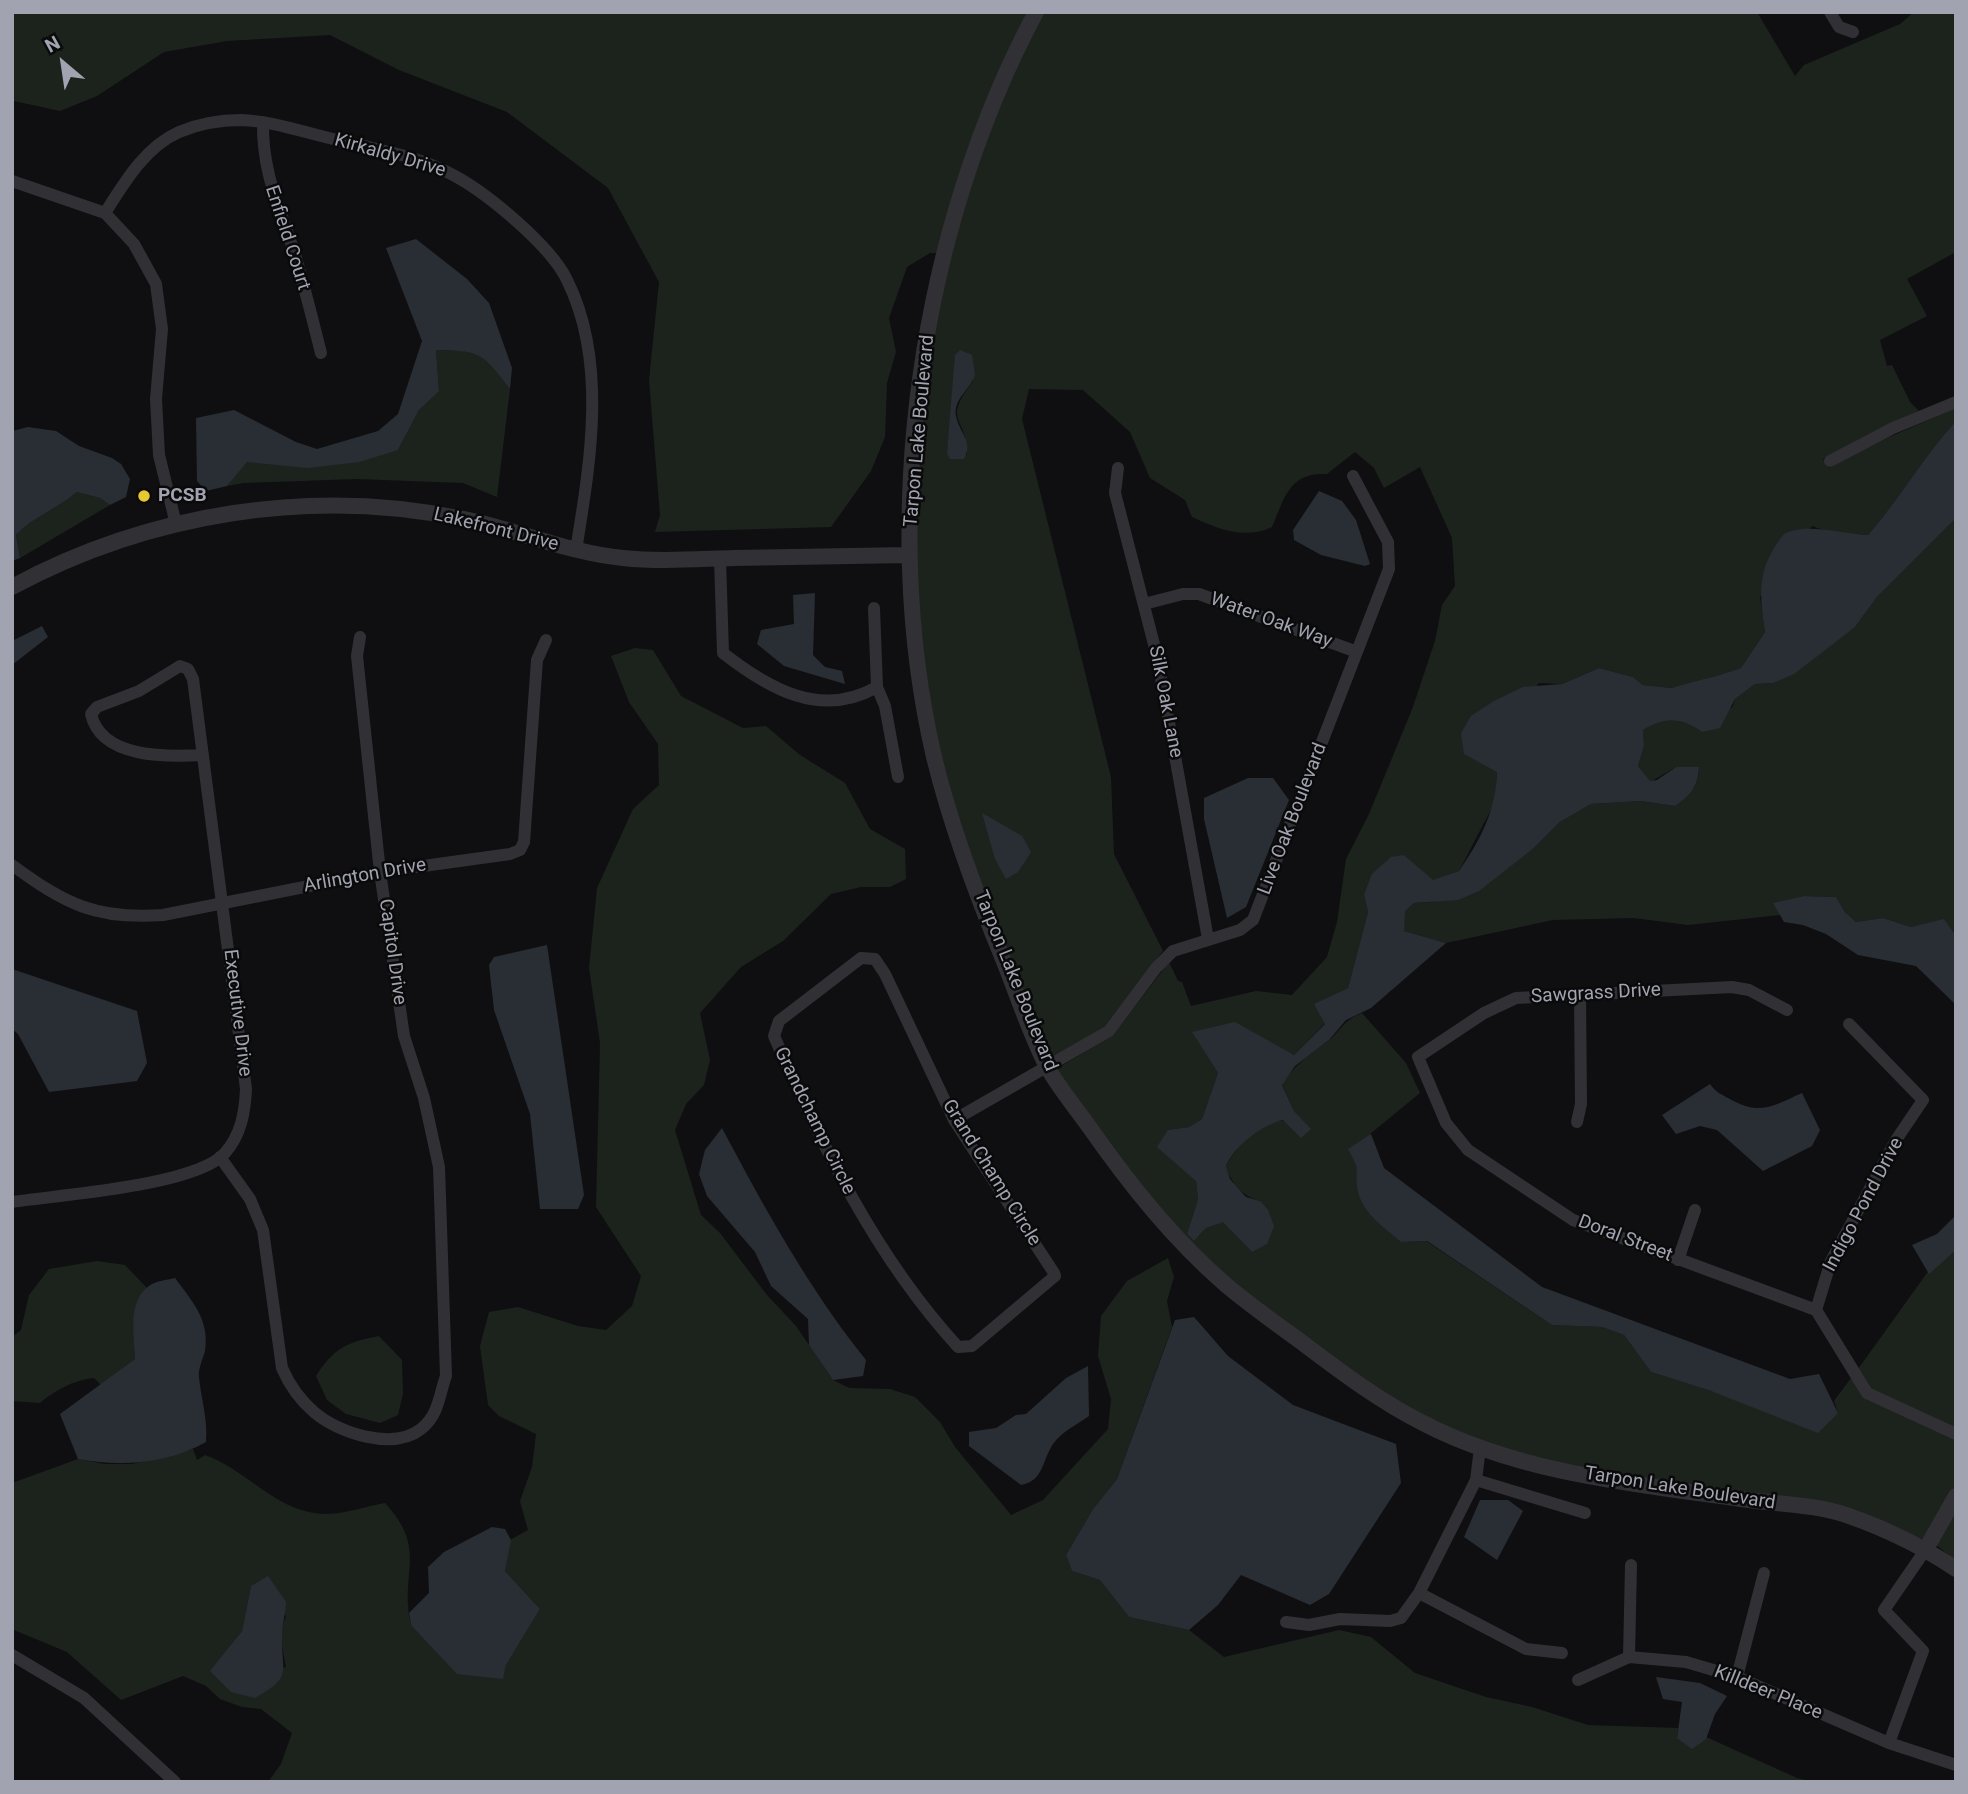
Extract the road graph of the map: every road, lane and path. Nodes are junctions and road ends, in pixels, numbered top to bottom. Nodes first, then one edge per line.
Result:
1 (1036, 12) edge
2 (1830, 12) edge
3 (1853, 32) dead end
4 (263, 122) junction
5 (12, 181) edge
6 (105, 212) junction
7 (321, 353) dead end
8 (1956, 401) edge
9 (1830, 461) dead end
10 (1118, 468) dead end
11 (1353, 476) dead end
12 (176, 524) junction
13 (576, 550) junction
14 (909, 555) junction
15 (720, 559) junction
16 (12, 587) edge
17 (1144, 604) junction
18 (874, 608) dead end
19 (360, 637) dead end
20 (546, 640) dead end
21 (1356, 652) junction
22 (877, 687) junction
23 (202, 755) junction
24 (898, 778) dead end
25 (12, 864) edge
26 (380, 872) junction
27 (223, 902) junction
28 (1208, 939) junction
29 (875, 959) joint
30 (1580, 994) junction
31 (1787, 1010) dead end
32 (1849, 1024) dead end
33 (1418, 1057) joint
34 (1047, 1068) junction
35 (954, 1120) junction
36 (1577, 1122) dead end
37 (220, 1157) junction
38 (12, 1202) edge
39 (1695, 1210) dead end
40 (1678, 1260) junction
41 (1815, 1310) junction
42 (958, 1347) joint
43 (1956, 1434) edge
44 (1480, 1448) junction
45 (1476, 1480) junction
46 (1956, 1496) edge
47 (1585, 1513) dead end
48 (1926, 1549) junction
49 (1631, 1566) dead end
50 (1956, 1569) edge
51 (1764, 1573) dead end
52 (1419, 1593) junction
53 (1286, 1622) dead end
54 (1562, 1653) dead end
55 (12, 1655) edge
56 (1629, 1657) junction
57 (1737, 1677) junction
58 (1578, 1680) dead end
59 (1889, 1742) junction
60 (1956, 1765) edge
61 (175, 1782) edge

1 - 14 street, Tarpon Lake Boulevard
2 - 3 street
4 - 6 street, Kirkaldy Drive
4 - 7 street, Enfield Court
4 - 13 street, Kirkaldy Drive
5 - 6 street
6 - 12 street
8 - 9 street
10 - 17 street, Silk Oak Lane
11 - 21 street, Live Oak Boulevard
12 - 13 street, Lakefront Drive
12 - 16 street, Lakefront Drive
13 - 15 street, Lakefront Drive
14 - 15 street, Lakefront Drive
14 - 34 street, Tarpon Lake Boulevard
15 - 22 street
17 - 21 street, Water Oak Way
17 - 28 street, Silk Oak Lane
18 - 22 street
19 - 26 street, Capitol Drive
20 - 26 street, Arlington Drive
21 - 28 street, Live Oak Boulevard
22 - 24 street
23 - 23 street, Executive Drive
23 - 27 street, Executive Drive
25 - 27 street, Arlington Drive
26 - 27 street, Arlington Drive
26 - 37 street, Capitol Drive
27 - 37 street, Executive Drive
28 - 34 street, Live Oak Boulevard
29 - 35 street, Grand Champ Circle
29 - 42 street, Grandchamp Circle
30 - 31 street, Sawgrass Drive
30 - 33 street, Sawgrass Drive
30 - 36 street
32 - 41 street, Indigo Pond Drive
33 - 40 street, Doral Street
34 - 35 street, Live Oak Boulevard
34 - 44 street, Tarpon Lake Boulevard
35 - 42 street, Grand Champ Circle
37 - 38 street
39 - 40 street
40 - 41 street, Doral Street
41 - 43 street
44 - 45 street
44 - 48 street, Tarpon Lake Boulevard
45 - 47 street
45 - 52 street
46 - 48 street
48 - 50 street, Tarpon Lake Boulevard
48 - 59 street
49 - 56 street
51 - 57 street
52 - 53 street
52 - 54 street
55 - 61 street
56 - 57 street, Killdeer Place
56 - 58 street, Killdeer Place
57 - 59 street, Killdeer Place
59 - 60 street, Killdeer Place

